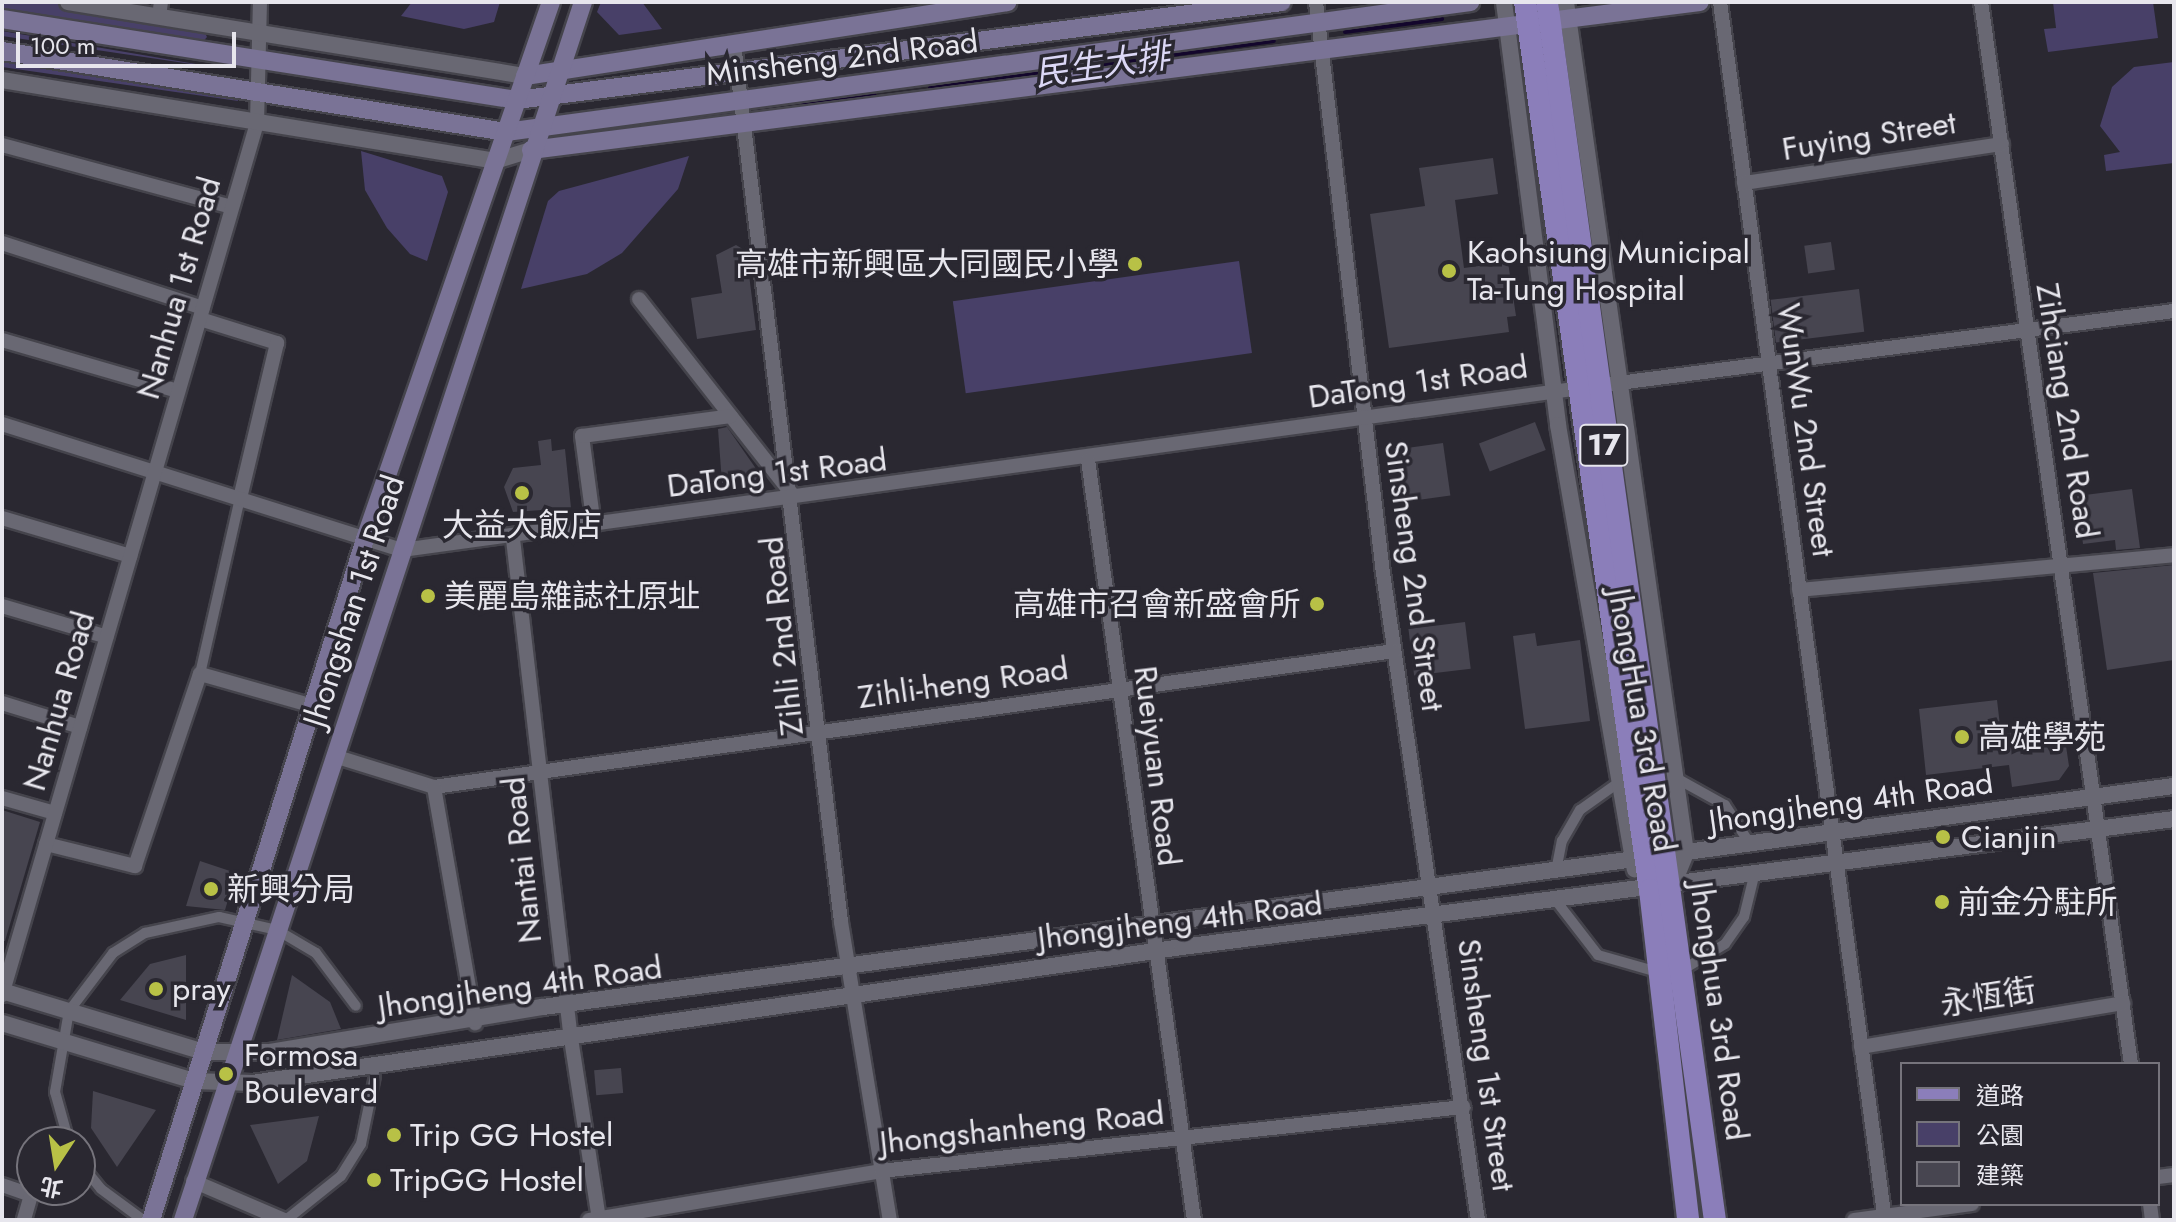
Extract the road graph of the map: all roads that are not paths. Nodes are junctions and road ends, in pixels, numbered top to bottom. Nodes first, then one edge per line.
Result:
1 (68, 2) edge
2 (260, 2) edge
3 (551, 2) edge
4 (583, 2) edge
5 (1007, 2) edge
6 (1282, 2) edge
7 (1316, 2) edge
8 (1470, 2) edge
9 (1504, 2) edge
10 (1700, 2) edge
11 (1720, 2) edge
12 (1981, 2) edge
13 (160, 9) edge
14 (1541, 13) edge
15 (2, 19) edge
16 (1319, 22) junction
17 (254, 32) junction
18 (734, 44) junction
19 (1322, 47) junction
20 (2, 51) edge
21 (257, 61) junction
22 (560, 72) junction
23 (737, 73) junction
24 (525, 76) junction
25 (2, 80) edge
26 (257, 93) junction
27 (551, 99) junction
28 (517, 100) junction
29 (741, 101) junction
30 (257, 123) junction
31 (744, 126) junction
32 (539, 129) junction
33 (506, 132) junction
34 (2002, 144) junction
35 (2, 145) edge
36 (531, 150) junction
37 (495, 161) junction
38 (1744, 183) junction
39 (232, 207) junction
40 (2, 243) edge
41 (639, 299) dead end
42 (2174, 311) edge
43 (201, 314) junction
44 (2025, 329) junction
45 (2, 340) edge
46 (1769, 363) junction
47 (1584, 387) junction
48 (178, 391) junction
49 (731, 416) junction
50 (1363, 418) junction
51 (2, 424) edge
52 (1088, 460) junction
53 (156, 469) junction
54 (794, 497) junction
55 (240, 498) junction
56 (2, 518) edge
57 (594, 526) junction
58 (365, 539) junction
59 (513, 539) junction
60 (402, 550) junction
61 (2174, 555) edge
62 (130, 556) junction
63 (2064, 570) junction
64 (1799, 590) junction
65 (2, 606) edge
66 (107, 637) junction
67 (1394, 651) junction
68 (200, 674) junction
69 (1120, 688) junction
70 (2, 703) edge
71 (313, 706) junction
72 (80, 727) junction
73 (821, 731) junction
74 (334, 756) junction
75 (540, 771) junction
76 (1676, 778) junction
77 (1618, 783) junction
78 (2174, 786) edge
79 (434, 787) junction
80 (2, 798) edge
81 (2098, 798) junction
82 (55, 813) junction
83 (2174, 819) edge
84 (2100, 828) junction
85 (1832, 833) junction
86 (46, 844) junction
87 (1750, 844) junction
88 (1656, 857) junction
89 (1836, 865) junction
90 (1556, 871) junction
91 (1754, 876) junction
92 (1434, 887) junction
93 (1661, 888) junction
94 (1557, 902) junction
95 (1438, 918) junction
96 (246, 920) junction
97 (1149, 924) junction
98 (277, 930) junction
99 (1152, 951) junction
100 (849, 969) junction
101 (1684, 969) junction
102 (1661, 973) junction
103 (2, 993) edge
104 (853, 993) junction
105 (2123, 1003) junction
106 (566, 1004) junction
107 (356, 1006) dead end
108 (69, 1011) junction
109 (2, 1023) edge
110 (475, 1023) junction
111 (570, 1032) junction
112 (58, 1040) junction
113 (1861, 1047) junction
114 (204, 1052) junction
115 (236, 1052) junction
116 (2131, 1062) edge
117 (375, 1076) dead end
118 (194, 1081) junction
119 (227, 1082) junction
120 (1463, 1107) junction
121 (65, 1126) edge
122 (1183, 1138) junction
123 (881, 1171) junction
124 (193, 1181) junction
125 (96, 1183) edge
126 (2, 1185) edge
127 (1959, 1206) edge
128 (1884, 1218) edge
129 (24, 1220) edge
130 (143, 1220) edge
131 (151, 1220) edge
132 (183, 1220) edge
133 (285, 1220) edge
134 (596, 1220) edge
135 (890, 1220) edge
136 (1194, 1220) edge
137 (1478, 1220) edge
138 (1688, 1220) edge
139 (1715, 1220) edge
140 (1854, 1220) edge

1 - 13 street
2 - 17 street, Nanhua 1st Road
3 - 24 main road, Jhongshan 1st Road
4 - 22 main road, Jhongshan 1st Road
5 - 18 main road
6 - 23 main road, Minsheng 2nd Road
7 - 16 street, Sinsheng 2nd Street
8 - 16 main road, Minsheng 2nd Road
9 - 14 street, JhongHua 3rd Road / 17
10 - 14 main road
11 - 38 street, WunWu 2nd Street
12 - 34 street, Zihciang 2nd Road
13 - 17 street
14 - 19 main road
14 - 47 main road, JhongHua 3rd Road / 17
14 - 47 street, JhongHua 3rd Road / 17
15 - 21 main road, Minsheng 2nd Road
16 - 19 street, Sinsheng 2nd Street
16 - 29 main road, Minsheng 2nd Road
17 - 21 street, Nanhua 1st Road
17 - 24 street
18 - 22 main road
18 - 23 street, Zihli 2nd Road
19 - 31 main road
19 - 50 street, Sinsheng 2nd Street
20 - 26 main road, Minsheng 2nd Road
21 - 26 street, Nanhua 1st Road
21 - 28 main road, Minsheng 2nd Road
22 - 24 main road
22 - 27 main road, Jhongshan 1st Road
23 - 27 main road, Minsheng 2nd Road
23 - 29 street, Zihli 2nd Road
24 - 28 main road, Jhongshan 1st Road
25 - 30 street
26 - 30 street, Nanhua 1st Road
26 - 33 main road, Minsheng 2nd Road
27 - 28 main road, Minsheng 2nd Road
27 - 32 main road, Jhongshan 1st Road
28 - 33 main road, Jhongshan 1st Road
29 - 31 street, Zihli 2nd Road
29 - 32 main road, Minsheng 2nd Road
30 - 37 street
30 - 39 street, Nanhua 1st Road
31 - 36 main road
31 - 54 street, Zihli 2nd Road
32 - 33 main road, Minsheng 2nd Road
32 - 36 main road, Jhongshan 1st Road
33 - 37 main road, Jhongshan 1st Road
34 - 38 street, Fuying Street
34 - 44 street, Zihciang 2nd Road
35 - 39 street
36 - 37 street
36 - 60 main road, Jhongshan 1st Road
37 - 58 main road, Jhongshan 1st Road
38 - 46 street, WunWu 2nd Street
39 - 43 street, Nanhua 1st Road
40 - 43 street
41 - 49 street
42 - 44 street, DaTong 1st Road
43 - 48 street, Nanhua 1st Road
43 - 55 street
44 - 46 street, DaTong 1st Road
44 - 63 street, Zihciang 2nd Road
45 - 48 street
46 - 47 street, DaTong 1st Road
46 - 64 street, WunWu 2nd Street
47 - 50 street, DaTong 1st Road
47 - 76 street, JhongHua 3rd Road / 17
47 - 77 street, JhongHua 3rd Road / 17
47 - 88 main road, JhongHua 3rd Road / 17
48 - 53 street, Nanhua 1st Road
49 - 54 street
49 - 57 street
50 - 52 street, DaTong 1st Road
50 - 67 street, Sinsheng 2nd Street
51 - 53 street, DaTong 1st Road
52 - 54 street, DaTong 1st Road
52 - 69 street, Rueiyuan Road
53 - 55 street, DaTong 1st Road
53 - 62 street, Nanhua Road
54 - 57 street, DaTong 1st Road
54 - 73 street, Zihli 2nd Road
55 - 58 street, DaTong 1st Road
55 - 68 street
56 - 62 street
57 - 59 street, DaTong 1st Road
58 - 60 street, DaTong 1st Road
58 - 71 main road, Jhongshan 1st Road
59 - 60 street, DaTong 1st Road
59 - 75 street, Nantai Road
60 - 74 main road, Jhongshan 1st Road
61 - 63 street
62 - 66 street, Nanhua Road
63 - 64 street
63 - 81 street, Zihciang 2nd Road
64 - 85 street, WunWu 2nd Street
65 - 66 street
66 - 72 street, Nanhua Road
67 - 69 street, Zihli-heng Road
67 - 92 street, Sinsheng 2nd Street
68 - 71 street
68 - 86 street
69 - 73 street, Zihli-heng Road
69 - 97 street, Rueiyuan Road
70 - 72 street
71 - 96 main road, Jhongshan 1st Road
72 - 82 street, Nanhua Road
73 - 75 street, Zihli-heng Road
73 - 100 street, Zihli 2nd Road
74 - 79 street
74 - 98 main road, Jhongshan 1st Road
75 - 79 street, Zihli-heng Road
75 - 106 street, Nantai Road
76 - 87 street
76 - 88 street, JhongHua 3rd Road / 17
77 - 88 street, JhongHua 3rd Road / 17
77 - 90 street
78 - 81 street, Jhongjheng 4th Road
79 - 110 street
80 - 82 street
81 - 84 street, Zihciang 2nd Road
81 - 85 street, Jhongjheng 4th Road
82 - 86 street, Nanhua Road
83 - 84 street, Jhongjheng 4th Road
84 - 89 street, Jhongjheng 4th Road
84 - 105 street, Zihciang 2nd Road
85 - 87 street, Jhongjheng 4th Road
85 - 89 street, WunWu 2nd Street
86 - 103 street, Nanhua Road
87 - 88 street, Jhongjheng 4th Road
88 - 90 street, Jhongjheng 4th Road
88 - 93 main road, JhongHua 3rd Road / 17
88 - 93 street, JhongHua 3rd Road / 17
89 - 91 street, Jhongjheng 4th Road
89 - 113 street, WunWu 2nd Street
90 - 92 street, Jhongjheng 4th Road
91 - 93 street, Jhongjheng 4th Road
91 - 101 street
92 - 95 street, Sinsheng 2nd Street
92 - 97 street, Jhongjheng 4th Road
93 - 94 street, Jhongjheng 4th Road
93 - 101 main road, Jhonghua 3rd Road / 17
93 - 102 main road, Jhonghua 3rd Road / 17
94 - 95 street, Jhongjheng 4th Road
94 - 102 street
95 - 99 street, Jhongjheng 4th Road
95 - 120 street, Sinsheng 1st Street
96 - 98 street
96 - 108 street
96 - 114 main road, Jhongshan 1st Road
97 - 99 street, Rueiyuan Road
97 - 100 street, Jhongjheng 4th Road
98 - 107 street
98 - 115 main road, Jhongshan 1st Road
99 - 104 street, Jhongjheng 4th Road
99 - 122 street, Rueiyuan Road
100 - 104 street, Zihli 2nd Road
100 - 106 street, Jhongjheng 4th Road
101 - 139 main road, Jhonghua 3rd Road / 17
102 - 138 main road, Jhonghua 3rd Road / 17
103 - 108 street, Jhongjheng 4th Road
104 - 111 street, Jhongjheng 4th Road
104 - 123 street, Zihli 2nd Road
105 - 113 street, 永恆街
105 - 116 street, Zihciang 2nd Road
106 - 110 street, Jhongjheng 4th Road
106 - 111 street, Nantai Road
108 - 112 street
108 - 114 street, Jhongjheng 4th Road
109 - 112 street, Jhongjheng 4th Road
110 - 115 street, Jhongjheng 4th Road
111 - 119 street, Jhongjheng 4th Road
111 - 134 street, Nantai Road
112 - 118 street, Jhongjheng 4th Road
112 - 121 street
113 - 128 street, WunWu 2nd Street
114 - 115 street, Jhongjheng 4th Road
114 - 118 main road, Jhongshan 1st Road
115 - 119 main road, Jhongshan 1st Road
117 - 133 street
118 - 119 street, Jhongjheng 4th Road
118 - 131 main road, Jhongshan 1st Road
119 - 124 main road, Jhongshan 1st Road
120 - 122 street, Jhongshanheng Road
120 - 137 street, Sinsheng 1st Street
122 - 123 street, Jhongshanheng Road
122 - 136 street, Rueiyuan Road
123 - 134 street, Jhongshanheng Road
123 - 135 street, Zihli 2nd Road
124 - 132 main road, Jhongshan 1st Road
124 - 133 street
125 - 130 street
126 - 129 street
127 - 128 street
128 - 140 street

